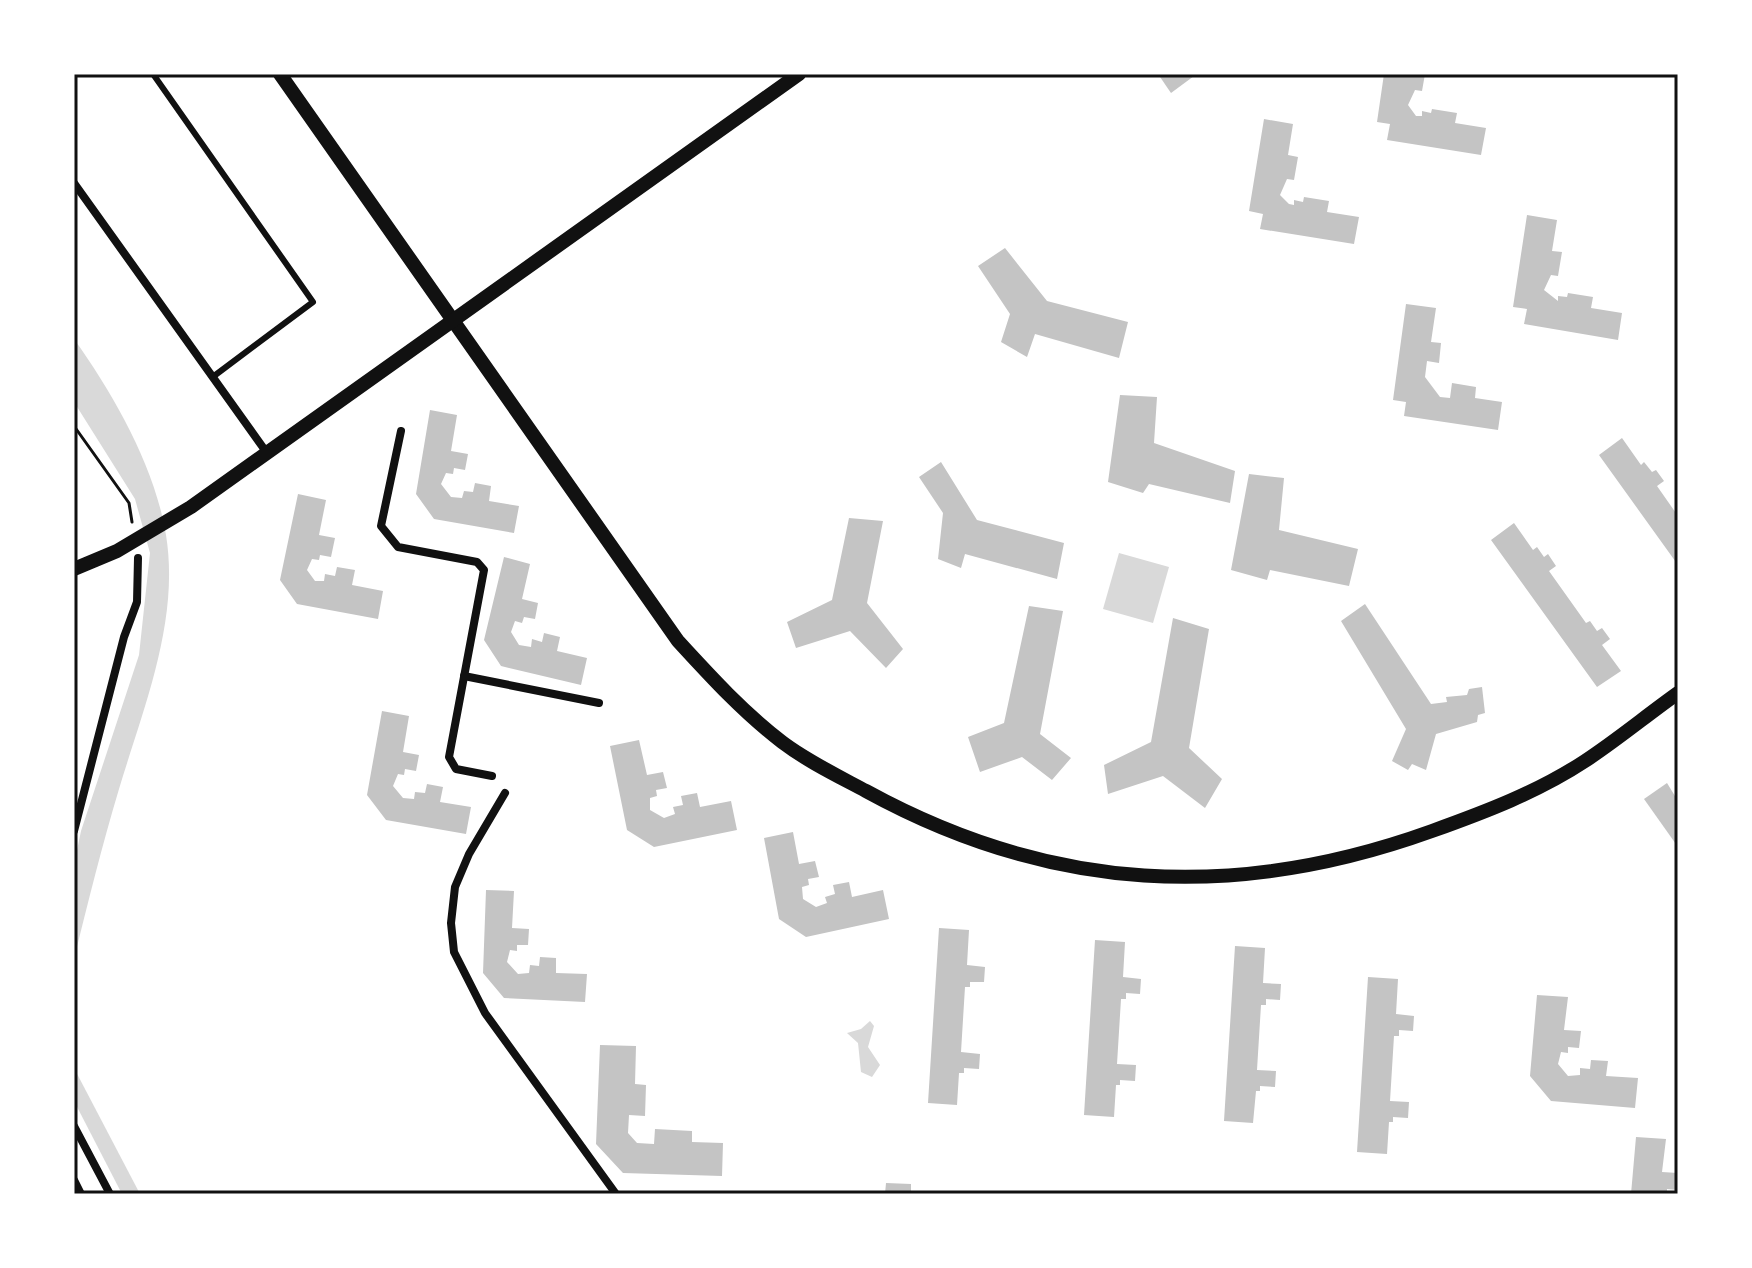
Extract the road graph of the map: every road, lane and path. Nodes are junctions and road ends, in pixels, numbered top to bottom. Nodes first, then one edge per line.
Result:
1 (153, 74) edge
2 (280, 74) edge
3 (799, 74) edge
4 (74, 183) edge
5 (454, 320) junction
6 (214, 376) junction
7 (74, 426) edge
8 (401, 431) dead end
9 (267, 453) junction
10 (138, 558) joint
11 (74, 569) edge
12 (464, 676) junction
13 (1678, 693) edge
14 (599, 703) dead end
15 (492, 776) dead end
16 (505, 793) dead end
17 (74, 831) edge
18 (74, 1126) edge
19 (74, 1180) edge
20 (81, 1194) edge
21 (110, 1194) edge
22 (616, 1194) edge

1 - 6 lane
2 - 5 street
3 - 5 street
4 - 6 street
5 - 9 street
5 - 13 street
6 - 9 street
7 - 10 path
8 - 12 street
9 - 11 street
10 - 17 street
12 - 14 street
12 - 15 street
16 - 22 street
18 - 21 street
19 - 20 street

